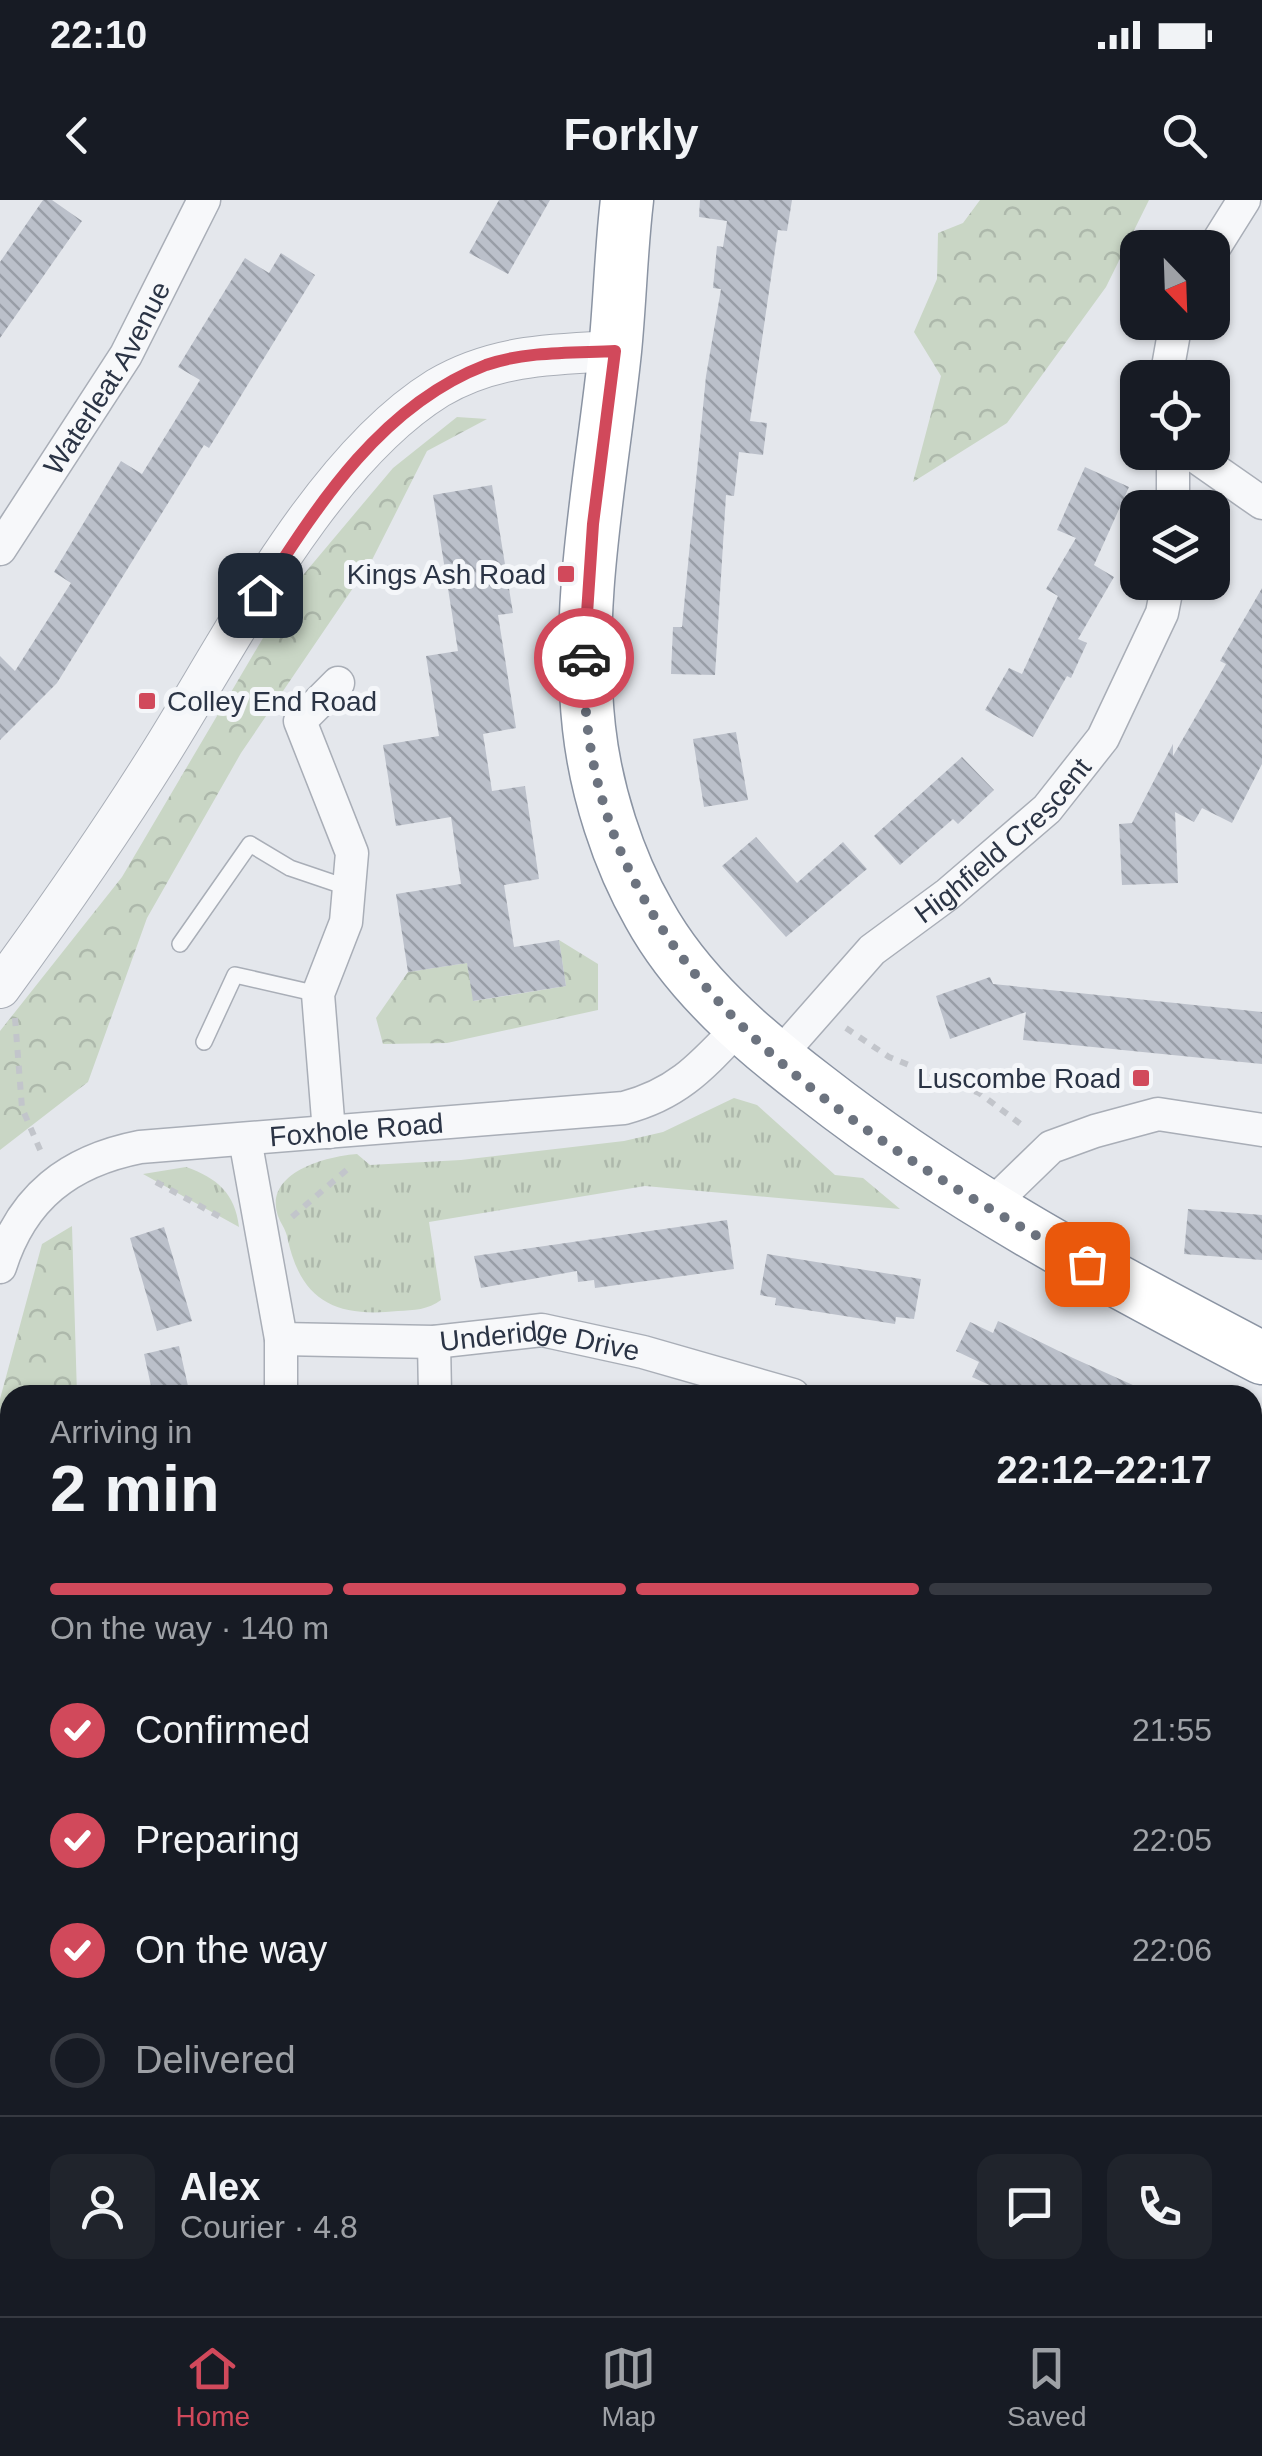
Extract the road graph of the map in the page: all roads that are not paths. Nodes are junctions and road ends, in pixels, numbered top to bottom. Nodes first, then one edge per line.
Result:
1 (204, 200) edge
2 (626, 200) edge
3 (1244, 200) edge
4 (1225, 230) edge
5 (615, 351) junction
6 (1214, 470) edge
7 (1262, 504) edge
8 (0, 549) edge
9 (1165, 600) edge
10 (338, 682) dead end
11 (349, 888) junction
12 (180, 944) dead end
13 (4, 982) edge
14 (318, 994) junction
15 (204, 1042) dead end
16 (758, 1042) junction
17 (1262, 1130) edge
18 (329, 1132) junction
19 (244, 1139) junction
20 (988, 1209) junction
21 (0, 1268) edge
22 (282, 1340) junction
23 (434, 1342) junction
24 (1262, 1358) edge
25 (281, 1385) edge
26 (435, 1385) edge
27 (751, 1385) edge

1 - 8 street, Waterleat Avenue
2 - 5 highway
3 - 4 street
5 - 13 street
5 - 16 highway
6 - 7 street
9 - 16 street, Highfield Crescent
10 - 11 street
11 - 12 lane
11 - 14 street
14 - 15 lane
14 - 18 street
16 - 18 street, Foxhole Road
16 - 20 highway
17 - 20 street
18 - 19 street, Foxhole Road
19 - 21 street, Foxhole Road
19 - 22 street
20 - 24 highway
22 - 23 street, Underidge Drive
22 - 25 street
23 - 26 street
23 - 27 street, Underidge Drive

